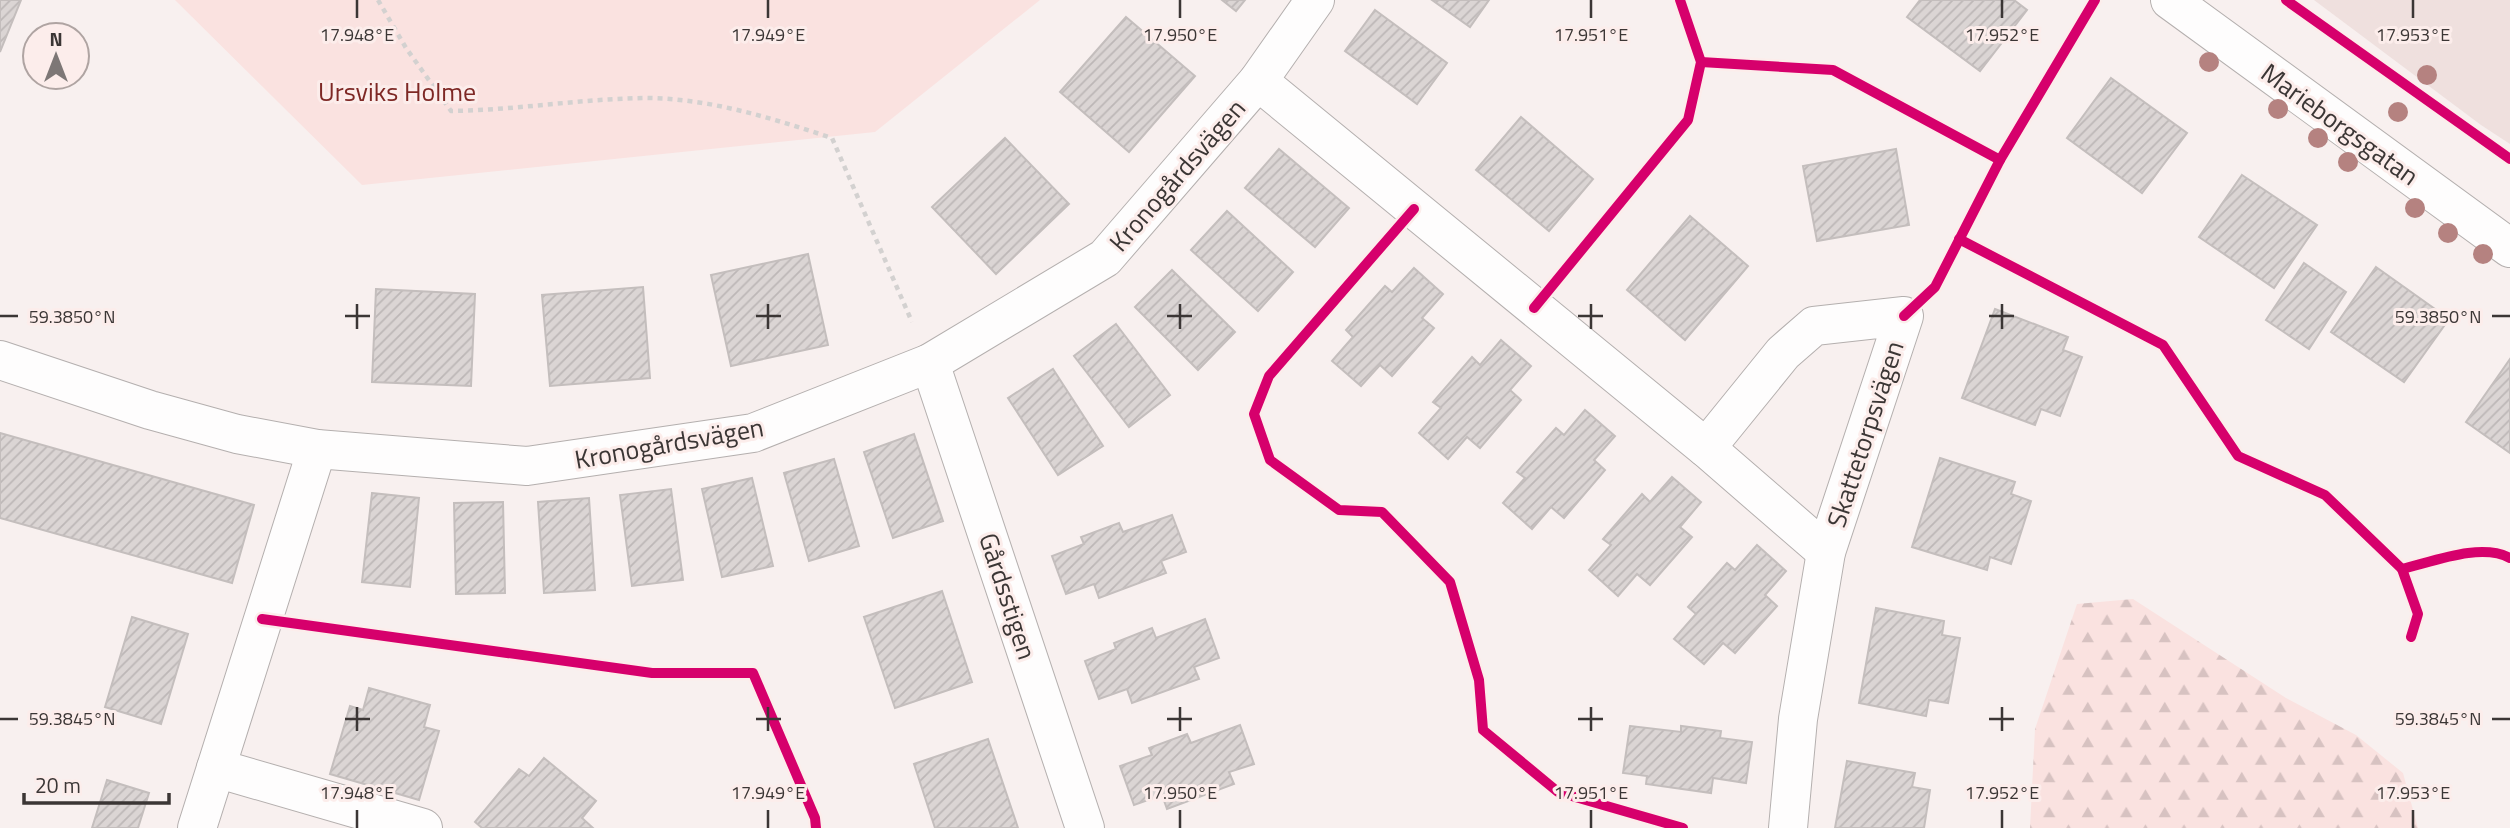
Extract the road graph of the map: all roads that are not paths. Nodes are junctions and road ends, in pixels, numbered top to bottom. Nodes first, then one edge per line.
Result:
1 (1315, 0) edge
2 (2170, 0) edge
3 (1258, 81) junction
4 (2510, 248) edge
5 (0, 359) edge
6 (930, 363) junction
7 (1706, 448) junction
8 (317, 449) junction
9 (1826, 552) junction
10 (216, 768) junction
11 (197, 828) edge
12 (423, 828) edge
13 (1085, 828) edge
14 (1788, 828) edge

1 - 3 street, Kronogårdsvägen
2 - 4 street, Marieborgsgatan
3 - 6 street, Kronogårdsvägen
3 - 7 street, Skattetorpsvägen
5 - 8 street, Kronogårdsvägen
6 - 8 street, Kronogårdsvägen
6 - 13 street, Gårdsstigen
7 - 9 street, Skattetorpsvägen
7 - 9 street, Skattetorpsvägen
8 - 10 street
9 - 14 street, Skattetorpsvägen
10 - 11 street
10 - 12 street

